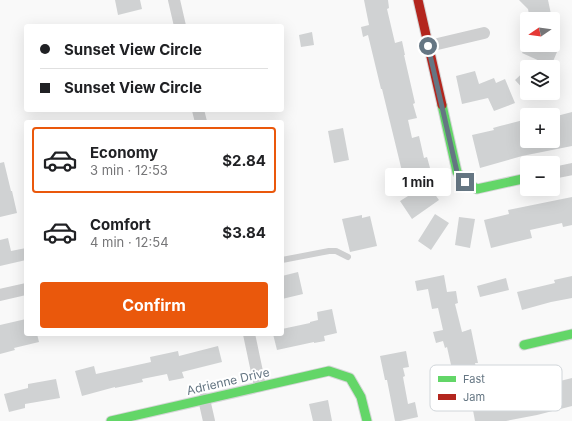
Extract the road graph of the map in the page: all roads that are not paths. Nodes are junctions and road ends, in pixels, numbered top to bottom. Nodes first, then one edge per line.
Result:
1 (174, 0) edge
2 (418, 0) edge
3 (180, 24) edge
4 (484, 33) dead end
5 (428, 46) junction
6 (572, 169) edge
7 (560, 172) edge
8 (520, 180) edge
9 (348, 257) dead end
10 (284, 260) edge
11 (24, 289) edge
12 (0, 295) edge
13 (572, 334) edge
14 (249, 336) edge
15 (524, 345) dead end
16 (260, 386) junction
17 (204, 399) junction
18 (111, 421) edge
19 (209, 421) edge
20 (366, 421) edge

1 - 3 street
2 - 5 street
4 - 5 street
5 - 8 street
6 - 7 street
9 - 10 lane
11 - 12 street
13 - 15 street
14 - 16 street
16 - 17 street, Adrienne Drive
16 - 20 street, Adrienne Drive
17 - 18 street, Adrienne Drive
17 - 19 street

